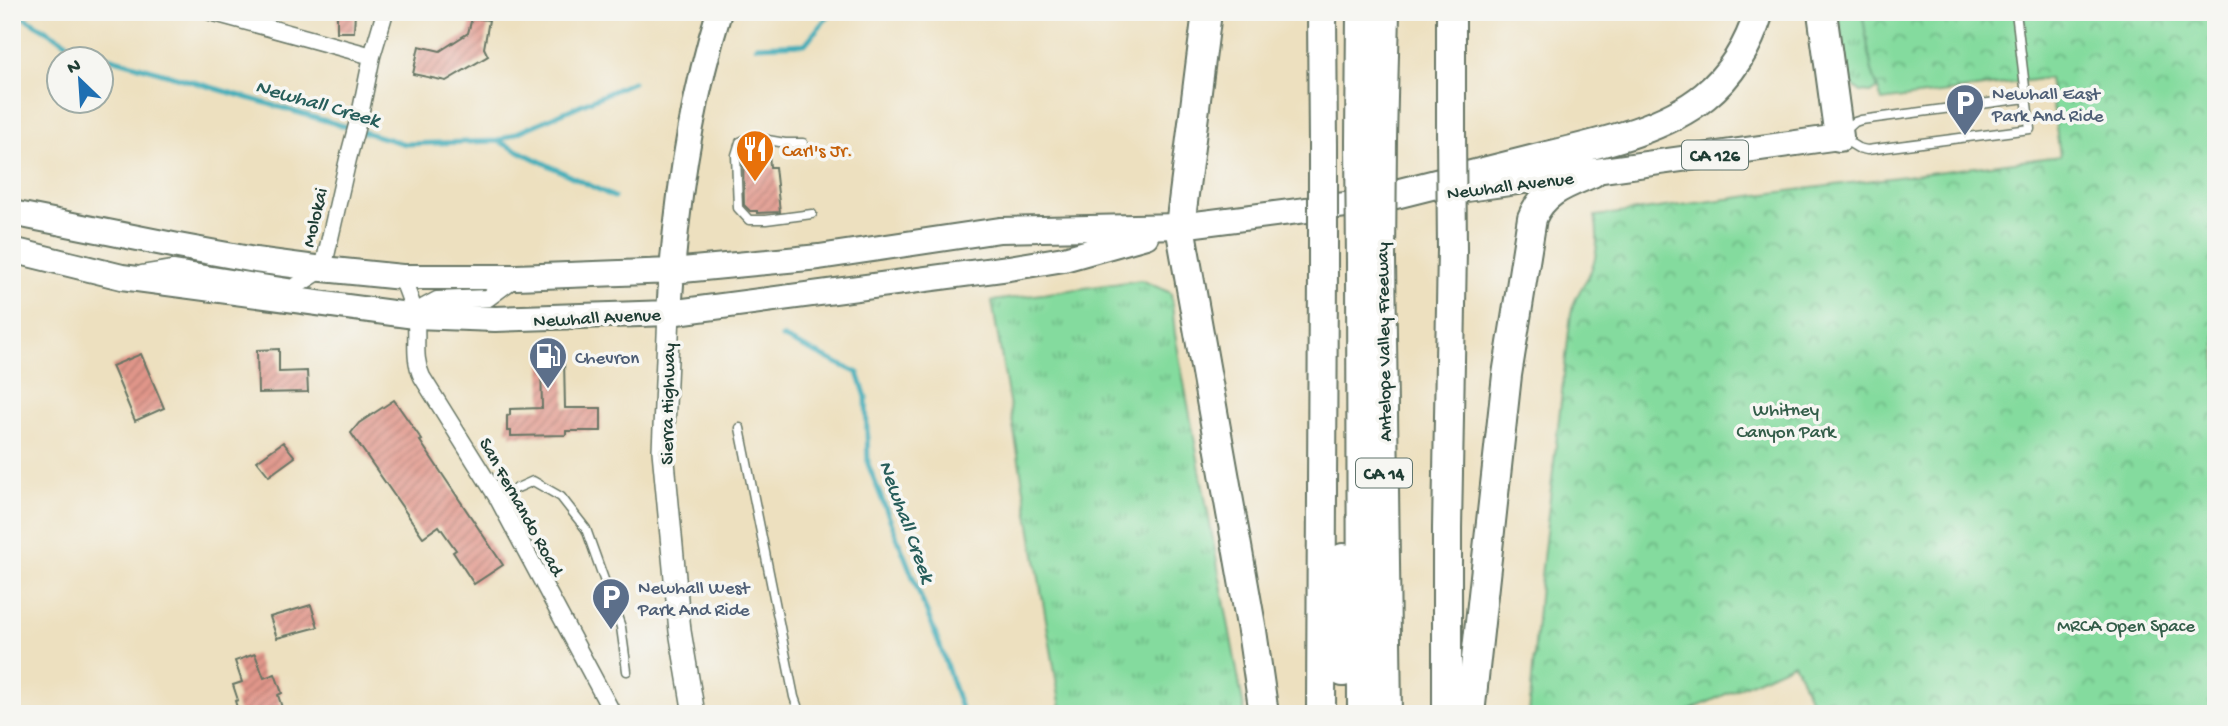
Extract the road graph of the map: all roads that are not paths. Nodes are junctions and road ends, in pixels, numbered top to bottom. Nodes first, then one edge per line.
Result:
1 (211, 12) edge
2 (385, 12) edge
3 (719, 12) edge
4 (1207, 12) edge
5 (1322, 12) edge
6 (1339, 12) edge
7 (1361, 12) edge
8 (1385, 12) edge
9 (1451, 12) edge
10 (1759, 12) edge
11 (1822, 12) edge
12 (2016, 12) edge
13 (372, 56) junction
14 (2026, 98) junction
15 (1839, 137) junction
16 (803, 143) dead end
17 (1351, 144) junction
18 (1592, 173) junction
19 (1360, 203) junction
20 (12, 213) edge
21 (812, 214) dead end
22 (1180, 226) junction
23 (12, 250) edge
24 (1352, 264) junction
25 (323, 269) junction
26 (672, 271) junction
27 (402, 276) junction
28 (122, 277) junction
29 (516, 277) junction
30 (669, 313) junction
31 (415, 316) junction
32 (740, 428) dead end
33 (497, 497) junction
34 (627, 671) dead end
35 (613, 714) edge
36 (694, 714) edge
37 (800, 714) edge
38 (1264, 714) edge
39 (1321, 714) edge
40 (1344, 714) edge
41 (1362, 714) edge
42 (1387, 714) edge
43 (1447, 714) edge
44 (1470, 714) edge

1 - 13 street
2 - 13 street, Molokai
3 - 26 main road, Sierra Highway
4 - 22 highway
5 - 17 highway, Antelope Valley Freeway / CA 14
6 - 17 highway
7 - 17 highway
8 - 17 highway, Antelope Valley Freeway / CA 14
9 - 43 highway, bridge
10 - 19 highway
11 - 15 highway
12 - 14 lane
13 - 25 street, Molokai
14 - 15 lane
14 - 15 lane
15 - 18 main road, Newhall Avenue / CA 126
16 - 21 lane
17 - 24 highway, Antelope Valley Freeway / CA 14, bridge
17 - 24 highway, Antelope Valley Freeway / CA 14, bridge
18 - 19 main road, Newhall Avenue / CA 126
18 - 44 highway
19 - 22 main road, Newhall Avenue / CA 126
20 - 25 main road, Newhall Avenue
22 - 26 main road, Newhall Avenue
22 - 30 main road, Newhall Avenue
22 - 38 highway
23 - 28 main road, Newhall Avenue
24 - 39 highway, Antelope Valley Freeway / CA 14
24 - 40 highway
24 - 41 highway
24 - 42 highway, Antelope Valley Freeway / CA 14
25 - 27 main road, Newhall Avenue
25 - 28 street, Molokai
26 - 29 main road, Newhall Avenue
26 - 30 main road, Sierra Highway
27 - 29 main road, Newhall Avenue
27 - 31 street, San Fernando Road
28 - 31 main road, Newhall Avenue
29 - 31 street
30 - 31 main road, Newhall Avenue
30 - 36 main road, Sierra Highway
31 - 33 street, San Fernando Road
32 - 37 lane
33 - 34 lane
33 - 35 street, San Fernando Road

